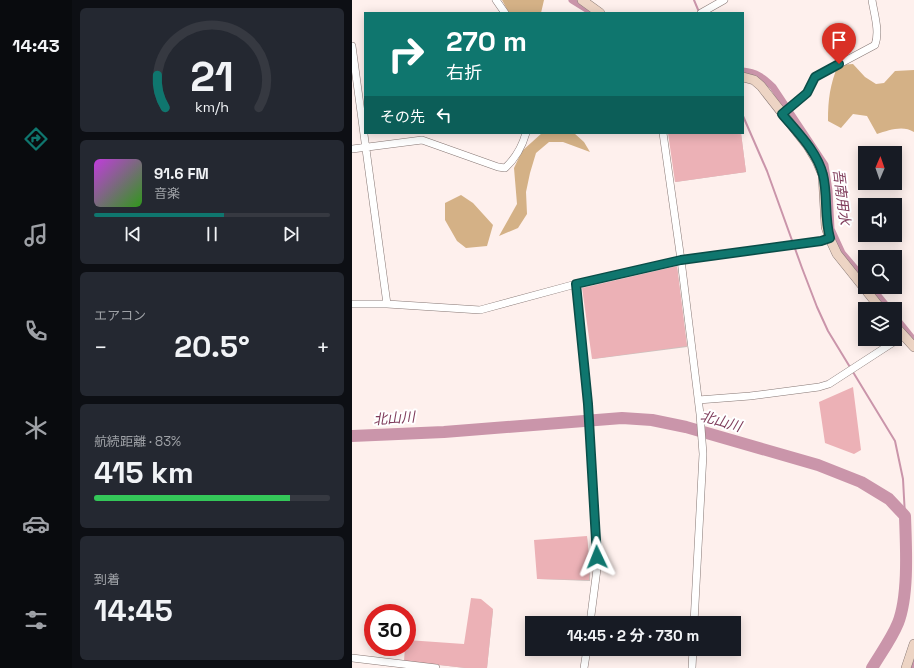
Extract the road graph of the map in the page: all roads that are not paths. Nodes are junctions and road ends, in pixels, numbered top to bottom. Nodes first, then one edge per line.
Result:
1 (496, 0) edge
2 (582, 0) edge
3 (724, 0) edge
4 (872, 0) edge
5 (504, 12) edge
6 (599, 12) edge
7 (702, 12) edge
8 (352, 46) edge
9 (744, 77) edge
10 (784, 113) junction
11 (526, 134) edge
12 (663, 134) edge
13 (365, 148) junction
14 (352, 149) edge
15 (830, 238) junction
16 (681, 260) junction
17 (576, 284) junction
18 (875, 302) edge
19 (352, 304) edge
20 (387, 304) junction
21 (903, 336) joint
22 (914, 347) edge
23 (698, 400) junction
24 (591, 616) edge
25 (694, 616) edge
26 (914, 644) edge
27 (585, 656) edge
28 (693, 656) edge
29 (352, 658) edge
30 (436, 668) edge
31 (584, 668) edge
32 (692, 668) edge
33 (906, 668) edge

1 - 5 street
2 - 6 main road
3 - 7 street
4 - 10 street
8 - 13 street
9 - 10 main road
10 - 15 main road
11 - 13 street
12 - 16 street
13 - 14 street
13 - 20 street
15 - 16 street
15 - 18 main road
16 - 17 street
16 - 23 street
17 - 20 street
17 - 24 street
19 - 20 street
21 - 22 main road
21 - 23 street
23 - 25 street
26 - 33 main road
27 - 31 street
28 - 32 street
29 - 30 street

